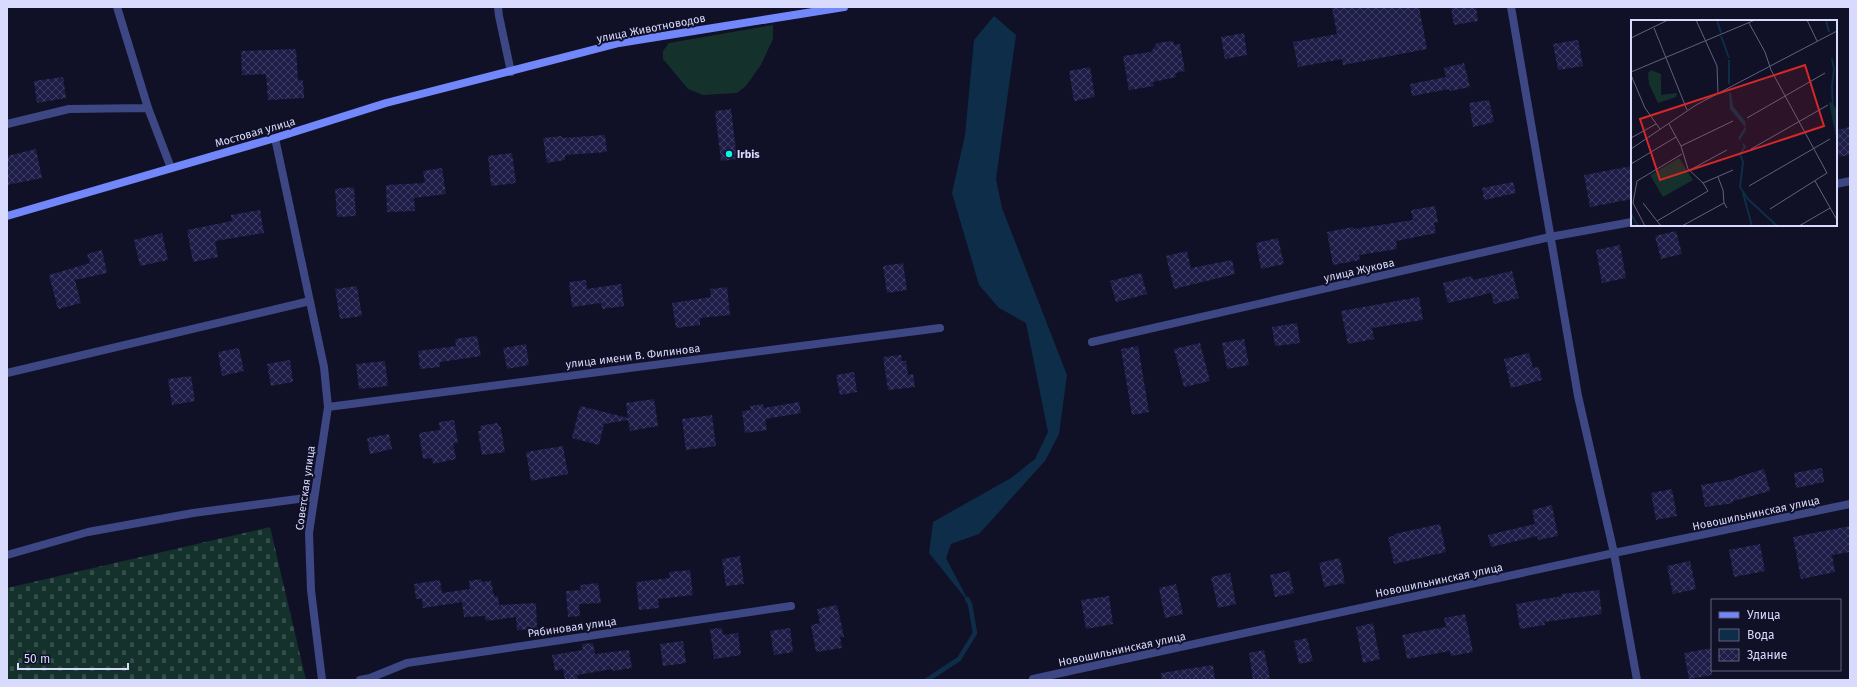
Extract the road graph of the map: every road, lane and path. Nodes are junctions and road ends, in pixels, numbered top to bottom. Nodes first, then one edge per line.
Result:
1 (117, 7) edge
2 (498, 7) edge
3 (844, 7) edge
4 (1510, 7) edge
5 (511, 72) junction
6 (148, 108) junction
7 (7, 124) edge
8 (275, 138) junction
9 (171, 168) junction
10 (1850, 181) edge
11 (1837, 184) edge
12 (7, 216) edge
13 (1631, 222) edge
14 (1550, 237) junction
15 (310, 301) junction
16 (940, 328) dead end
17 (1092, 342) dead end
18 (7, 373) edge
19 (328, 407) junction
20 (314, 497) junction
21 (1850, 504) edge
22 (1614, 553) junction
23 (7, 554) edge
24 (791, 606) dead end
25 (1033, 679) edge
26 (322, 680) edge
27 (360, 680) edge
28 (1637, 680) edge

1 - 6 street
2 - 5 street
3 - 5 main road, улица Животноводов
4 - 14 street
5 - 8 main road, Мостовая улица
6 - 7 street
6 - 9 street
8 - 9 main road, Мостовая улица
8 - 15 street, Советская улица
9 - 12 main road, Мостовая улица
10 - 11 street
13 - 14 street, улица Жукова
14 - 17 street, улица Жукова
14 - 22 street
15 - 18 street
15 - 19 street, Советская улица
16 - 19 street, улица имени В. Филинова
19 - 20 street, Советская улица
20 - 23 street
20 - 26 street, Советская улица
21 - 22 street, Новошильнинская улица
22 - 25 street, Новошильнинская улица
22 - 28 street
24 - 27 street, Рябиновая улица

